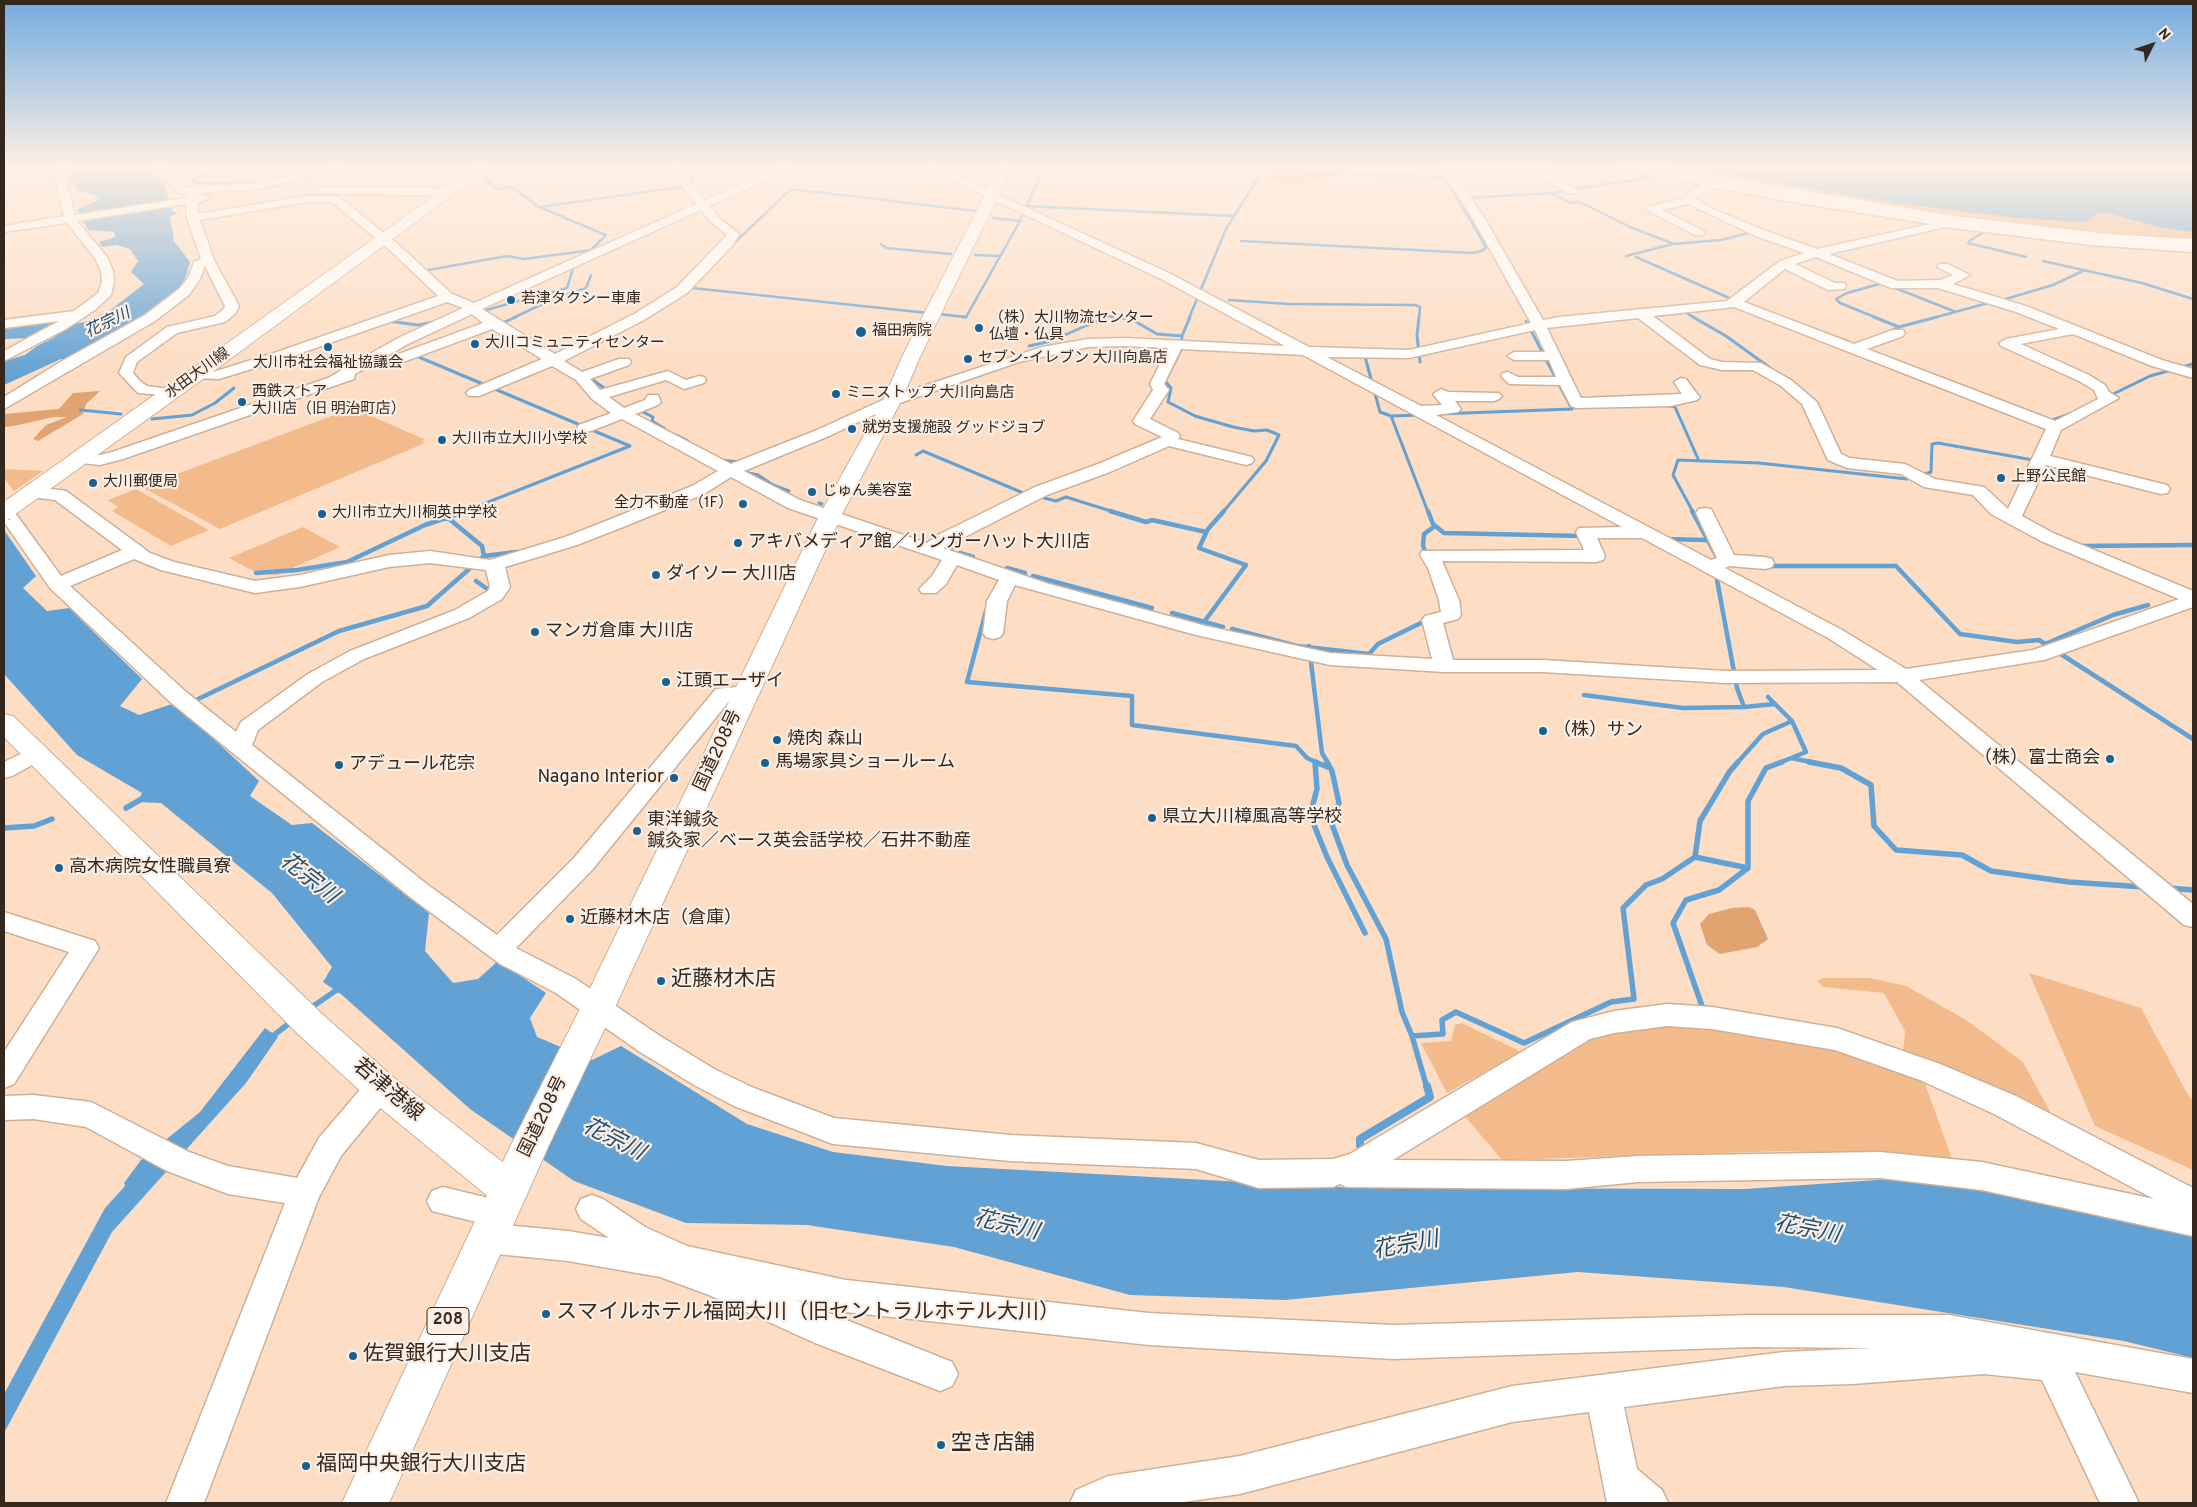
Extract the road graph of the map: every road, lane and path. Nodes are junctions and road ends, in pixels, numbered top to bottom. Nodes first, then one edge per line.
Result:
1 (87, 237) edge
2 (200, 237) edge
3 (631, 237) edge
4 (731, 237) edge
5 (972, 237) edge
6 (1079, 237) edge
7 (1492, 237) edge
8 (1766, 237) edge
9 (1888, 237) edge
10 (2060, 237) edge
11 (2102, 237) edge
12 (386, 239) joint
13 (2193, 243) edge
14 (2193, 248) edge
15 (1812, 254) junction
16 (208, 260) junction
17 (1784, 264) junction
18 (1943, 267) dead end
19 (1941, 284) junction
20 (1840, 286) dead end
21 (447, 296) junction
22 (1738, 303) junction
23 (474, 309) junction
24 (78, 315) junction
25 (1645, 316) junction
26 (4, 324) edge
27 (493, 324) junction
28 (1536, 328) junction
29 (2074, 330) junction
30 (1898, 333) dead end
31 (1181, 344) junction
32 (1855, 349) junction
33 (1311, 352) junction
34 (1514, 356) dead end
35 (1547, 356) junction
36 (4, 358) edge
37 (556, 358) junction
38 (624, 362) dead end
39 (197, 375) junction
40 (586, 375) junction
41 (1508, 376) dead end
42 (335, 379) junction
43 (699, 380) dead end
44 (1560, 381) junction
45 (1681, 382) dead end
46 (2192, 382) edge
47 (484, 388) dead end
48 (172, 393) junction
49 (597, 396) junction
50 (1494, 396) dead end
51 (653, 398) dead end
52 (892, 401) junction
53 (4, 404) edge
54 (623, 414) junction
55 (1426, 414) junction
56 (2052, 426) junction
57 (588, 427) dead end
58 (1167, 441) junction
59 (79, 459) junction
60 (2040, 459) junction
61 (1246, 460) dead end
62 (729, 471) junction
63 (2161, 489) dead end
64 (32, 492) junction
65 (4, 510) edge
66 (1704, 513) dead end
67 (830, 516) junction
68 (2014, 516) junction
69 (1648, 533) junction
70 (928, 551) junction
71 (134, 552) junction
72 (952, 559) junction
73 (1765, 563) dead end
74 (495, 565) junction
75 (1721, 566) junction
76 (1009, 578) junction
77 (57, 584) junction
78 (929, 589) dead end
79 (2193, 599) edge
80 (993, 633) dead end
81 (1444, 666) junction
82 (1902, 676) junction
83 (746, 692) junction
84 (4, 722) edge
85 (241, 745) junction
86 (35, 754) junction
87 (4, 771) edge
88 (2193, 918) edge
89 (4, 921) edge
90 (499, 949) junction
91 (596, 1011) junction
92 (4, 1076) edge
93 (380, 1087) junction
94 (4, 1108) edge
95 (1333, 1173) junction
96 (305, 1193) junction
97 (443, 1201) dead end
98 (2193, 1204) edge
99 (592, 1208) dead end
100 (498, 1214) junction
101 (2193, 1222) edge
102 (671, 1261) junction
103 (2052, 1363) junction
104 (940, 1374) dead end
105 (2193, 1376) edge
106 (2193, 1385) edge
107 (1603, 1392) junction
108 (1623, 1491) edge
109 (185, 1503) edge
110 (365, 1503) edge
111 (1089, 1503) edge
112 (1649, 1503) edge
113 (2120, 1503) edge

1 - 24 street
2 - 16 street
3 - 23 street
4 - 37 street
5 - 52 main road, 国道208号 / 208
6 - 33 street
7 - 28 street
8 - 15 street
9 - 15 street
10 - 14 street
11 - 13 main road
12 - 21 street
12 - 39 main road, 水田大川線
15 - 17 street
15 - 19 street
16 - 48 street
16 - 53 street
17 - 20 street
17 - 22 street
18 - 19 street
19 - 29 street
21 - 23 street
21 - 39 street
22 - 25 street
22 - 32 street
23 - 27 street
23 - 42 street
24 - 26 street
24 - 36 street
25 - 28 street
25 - 68 street
27 - 37 street
27 - 42 street
28 - 33 street
28 - 35 street
29 - 46 street
29 - 56 street
30 - 32 street
31 - 33 street
31 - 52 street
31 - 58 street
32 - 56 street
33 - 55 street
34 - 35 street
35 - 44 street
37 - 40 street
37 - 47 street
38 - 40 street
39 - 48 main road, 水田大川線
40 - 49 street
41 - 44 street
42 - 59 street
43 - 49 street
44 - 45 street
48 - 59 main road, 水田大川線
49 - 54 street
50 - 55 street
51 - 54 street
52 - 62 street
52 - 67 main road, 国道208号 / 208
54 - 57 street
54 - 62 street
55 - 69 street
56 - 60 street
58 - 61 street
58 - 70 street
59 - 64 main road, 水田大川線
60 - 63 street
60 - 68 street
62 - 67 street
62 - 74 street
64 - 65 main road, 水田大川線
64 - 71 street
65 - 77 street
66 - 75 street
67 - 70 street
67 - 83 main road, 国道208号 / 208
68 - 79 street
69 - 75 street
69 - 81 street
70 - 72 street
71 - 74 street
71 - 77 street
72 - 76 street
72 - 78 street
73 - 75 street
74 - 85 street
75 - 82 street
76 - 80 street
76 - 81 street
77 - 85 street
79 - 82 street
81 - 82 street
82 - 88 street
83 - 90 street
83 - 91 main road, 国道208号 / 208
84 - 86 main road, 若津港線
85 - 90 street
86 - 87 street
86 - 93 main road, 若津港線
89 - 92 street
90 - 91 street
91 - 95 street
91 - 100 main road, 国道208号 / 208
93 - 96 street
93 - 100 main road, 若津港線
94 - 96 street
95 - 98 street
95 - 101 street
96 - 109 street
97 - 100 street
99 - 102 street
100 - 102 street
100 - 110 main road, 国道208号 / 208
102 - 104 street
102 - 105 street
103 - 106 street
103 - 107 street
103 - 113 street
107 - 108 street
107 - 111 street
108 - 112 street

